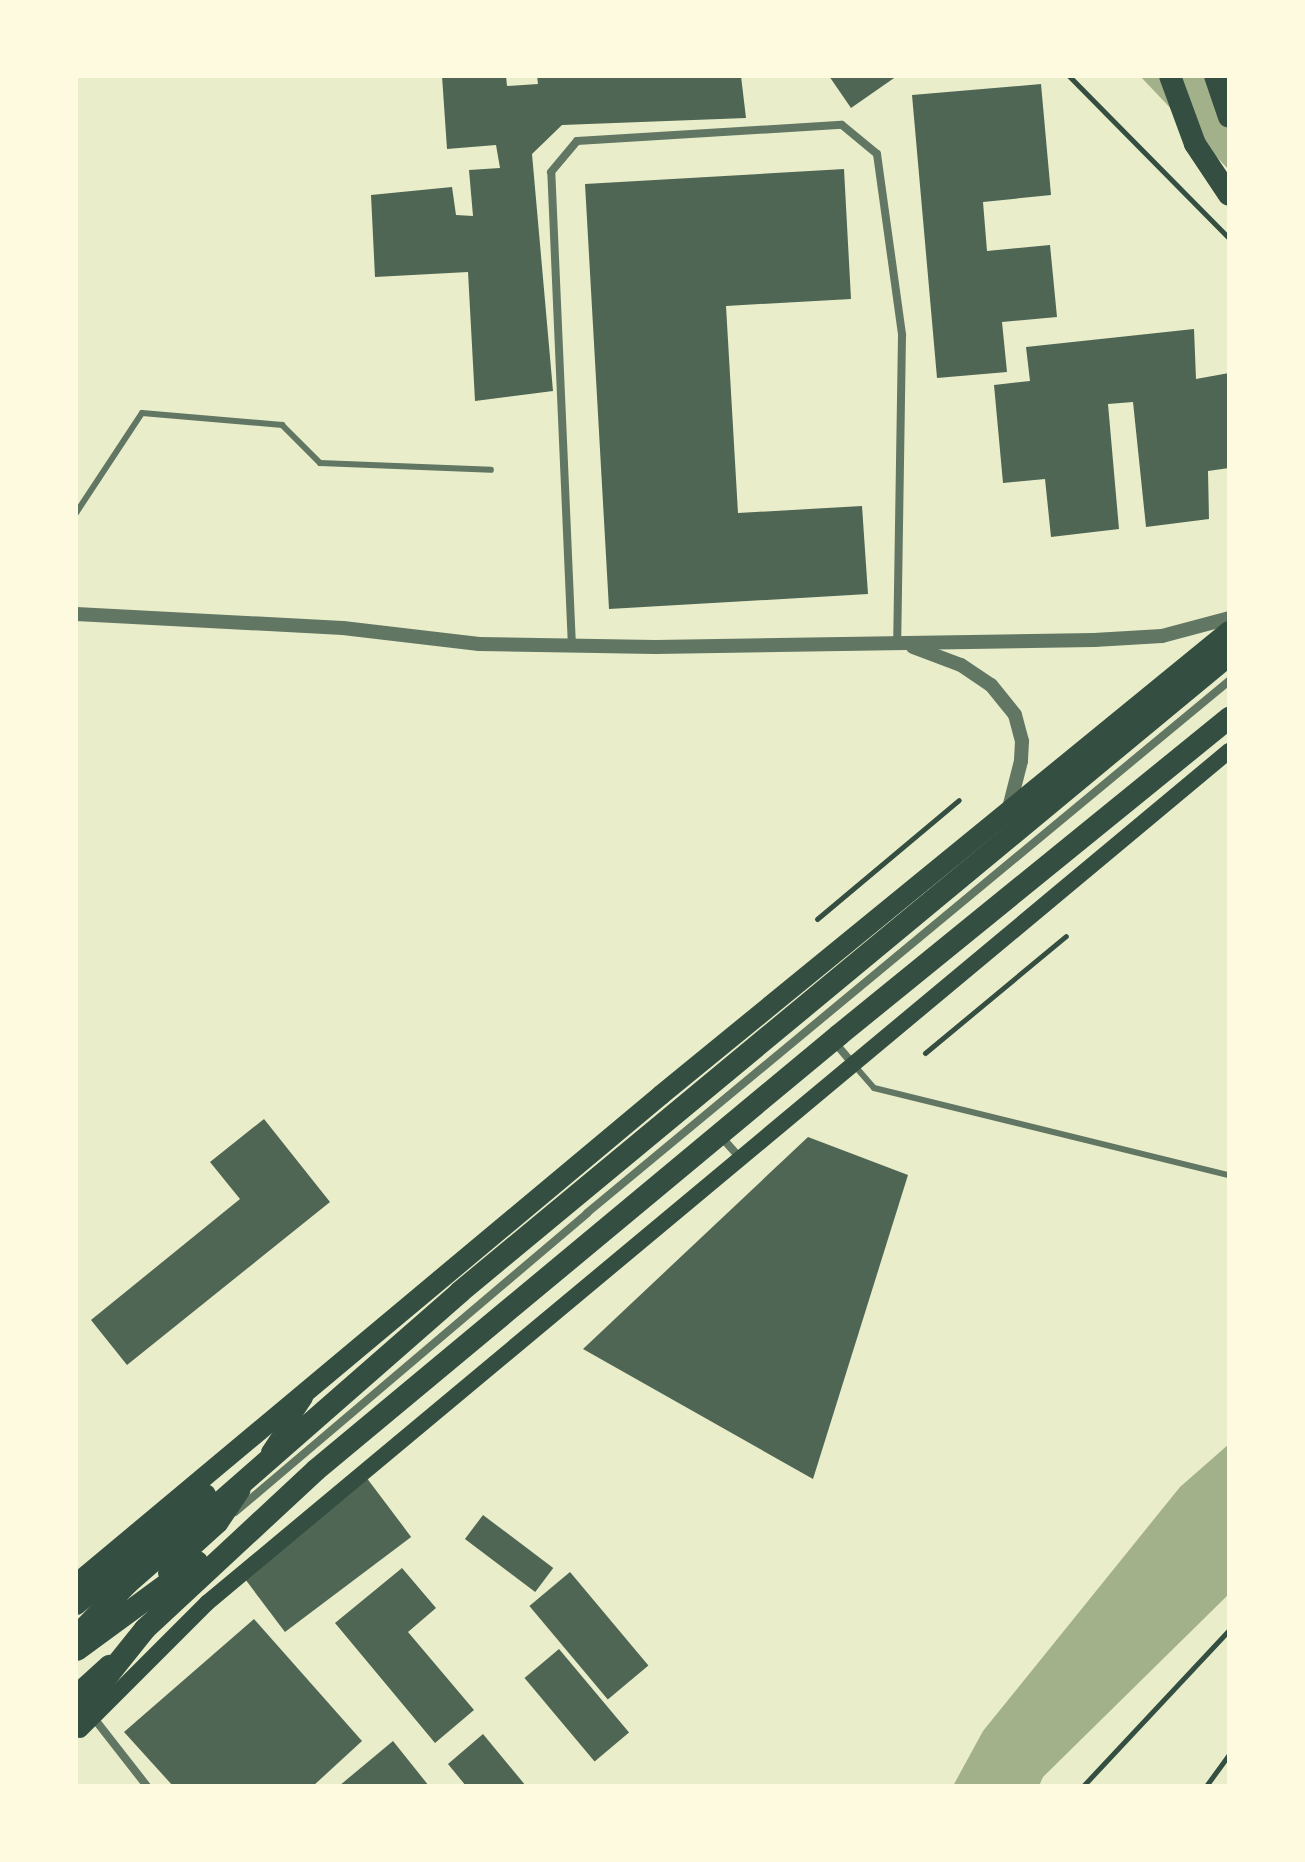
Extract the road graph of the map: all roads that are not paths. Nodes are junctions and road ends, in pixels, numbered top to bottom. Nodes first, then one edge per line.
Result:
1 (1170, 76) edge
2 (1215, 76) edge
3 (1229, 117) edge
4 (1229, 195) edge
5 (491, 470) dead end
6 (76, 513) edge
7 (76, 614) edge
8 (1229, 618) edge
9 (1229, 631) edge
10 (897, 642) junction
11 (572, 647) junction
12 (1229, 655) edge
13 (1229, 681) edge
14 (1229, 721) edge
15 (1229, 751) edge
16 (1009, 808) junction
17 (1034, 841) junction
18 (783, 995) junction
19 (808, 1030) junction
20 (837, 1045) junction
21 (852, 1063) junction
22 (661, 1095) junction
23 (689, 1129) junction
24 (724, 1140) junction
25 (740, 1158) junction
26 (1229, 1175) edge
27 (460, 1292) junction
28 (310, 1390) junction
29 (316, 1470) junction
30 (220, 1524) junction
31 (76, 1584) edge
32 (76, 1604) edge
33 (76, 1637) edge
34 (76, 1654) edge
35 (76, 1695) edge
36 (84, 1721) edge
37 (76, 1734) edge
38 (147, 1786) edge

1 - 4 highway
2 - 3 highway
5 - 6 lane
7 - 11 street
8 - 10 street
9 - 16 main road
10 - 11 street
10 - 11 street
10 - 16 street
12 - 27 highway
13 - 17 street
14 - 20 main road
14 - 29 highway
15 - 21 main road
16 - 17 street
16 - 18 main road
17 - 19 street
18 - 19 street
18 - 22 main road
19 - 23 street
20 - 21 street
20 - 24 main road
21 - 25 main road
21 - 26 lane
22 - 23 street
22 - 28 main road
23 - 30 street
24 - 25 street
24 - 35 main road
25 - 36 main road
27 - 32 highway
27 - 33 highway
28 - 30 main road
28 - 31 main road
29 - 34 highway
29 - 36 highway
30 - 34 main road
36 - 37 main road
36 - 38 street

